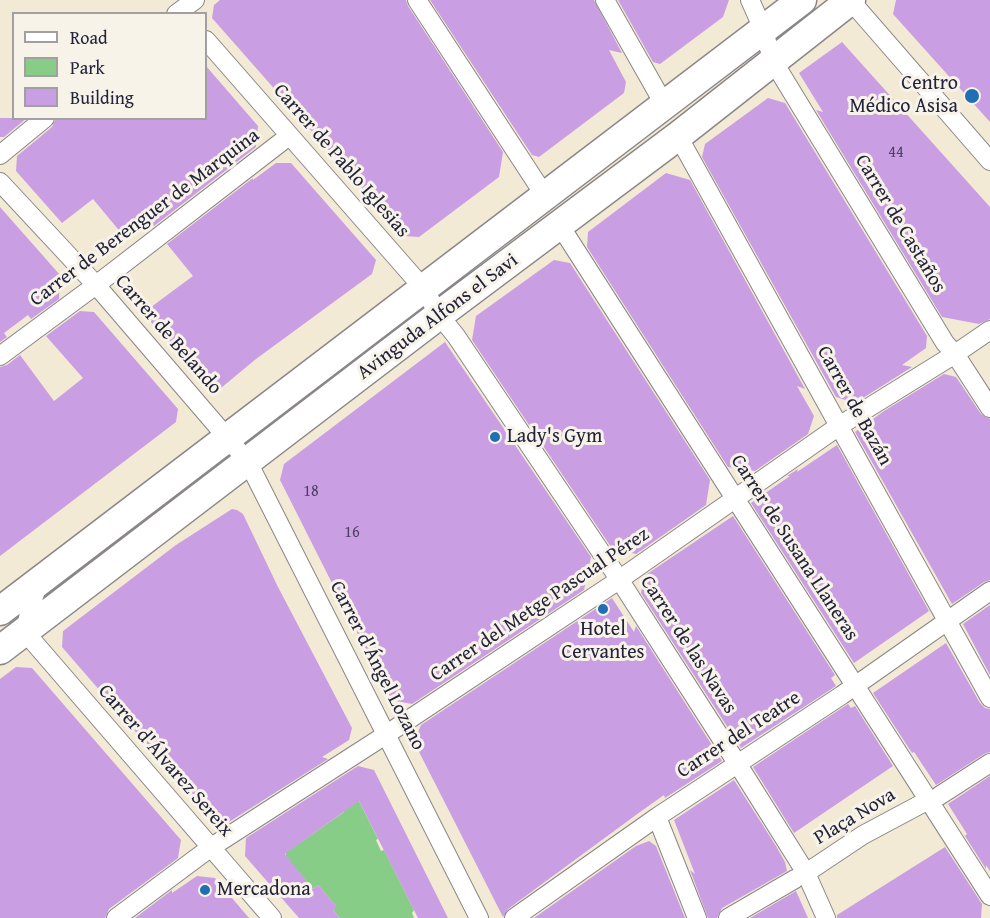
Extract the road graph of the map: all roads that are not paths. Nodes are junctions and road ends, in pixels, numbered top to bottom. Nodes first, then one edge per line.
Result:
1 (195, 0) edge
2 (417, 0) edge
3 (605, 0) edge
4 (750, 0) edge
5 (802, 0) edge
6 (850, 0) edge
7 (177, 9) edge
8 (763, 29) junction
9 (207, 41) edge
10 (773, 61) junction
11 (664, 104) junction
12 (43, 120) edge
13 (289, 136) junction
14 (678, 136) junction
15 (0, 155) edge
16 (990, 161) edge
17 (0, 182) edge
18 (545, 196) junction
19 (559, 224) junction
20 (96, 285) junction
21 (424, 289) junction
22 (439, 315) junction
23 (990, 330) edge
24 (955, 354) junction
25 (0, 357) edge
26 (990, 408) edge
27 (839, 426) junction
28 (228, 439) junction
29 (248, 462) junction
30 (735, 499) junction
31 (619, 579) junction
32 (39, 581) junction
33 (990, 591) edge
34 (1, 609) edge
35 (947, 621) junction
36 (25, 632) junction
37 (0, 650) edge
38 (855, 685) junction
39 (990, 698) edge
40 (387, 734) junction
41 (737, 763) junction
42 (990, 763) edge
43 (939, 796) dead end
44 (921, 804) dead end
45 (657, 817) junction
46 (210, 848) junction
47 (812, 869) dead end
48 (795, 879) dead end
49 (990, 896) edge
50 (116, 918) edge
51 (273, 918) edge
52 (479, 918) edge
53 (514, 918) edge
54 (697, 918) edge
55 (728, 918) edge
56 (826, 918) edge

1 - 7 street
2 - 18 street
3 - 11 street
4 - 8 street, Carrer de Castaños
5 - 8 main road, Avinguda Alfons el Savi
6 - 10 main road, Avinguda Alfons el Savi
6 - 16 street
8 - 10 street, Carrer de Castaños
8 - 11 main road, Avinguda Alfons el Savi
9 - 13 street, Carrer de Pablo Iglesias
10 - 14 main road, Avinguda Alfons el Savi
10 - 24 street, Carrer de Castaños
11 - 18 main road, Avinguda Alfons el Savi
12 - 15 street
13 - 20 street, Carrer de Berenguer de Marquina
13 - 21 street, Carrer de Pablo Iglesias
14 - 19 main road, Avinguda Alfons el Savi
14 - 27 street, Carrer de Bazán
17 - 20 street, Carrer de Belando
18 - 21 main road, Avinguda Alfons el Savi
19 - 22 main road, Avinguda Alfons el Savi
19 - 30 street, Carrer de Susana Llaneras
20 - 25 street, Carrer de Berenguer de Marquina
20 - 28 street, Carrer de Belando
21 - 22 street, Carrer de Pablo Iglesias
21 - 28 main road, Avinguda Alfons el Savi
22 - 29 main road, Avinguda Alfons el Savi
22 - 31 street, Carrer de las Navas
23 - 24 street, Carrer del Metge Pascual Pérez
24 - 26 street, Carrer de Castaños
24 - 27 street, Carrer del Metge Pascual Pérez
27 - 30 street, Carrer del Metge Pascual Pérez
27 - 35 street, Carrer de Bazán
28 - 29 street, Carrer d'Ángel Lozano
28 - 32 main road, Avinguda Alfons el Savi
29 - 36 main road, Avinguda Alfons el Savi
29 - 40 street, Carrer d'Ángel Lozano
30 - 31 street, Carrer del Metge Pascual Pérez
30 - 38 street, Carrer de Susana Llaneras
31 - 40 street, Carrer del Metge Pascual Pérez
31 - 41 street, Carrer de las Navas
32 - 34 main road, Avinguda Alfons el Savi
32 - 36 street
33 - 35 street, Carrer del Teatre
35 - 38 street, Carrer del Teatre
35 - 39 street, Carrer de Bazán
36 - 37 main road, Avinguda Alfons el Savi
36 - 46 street, Carrer d'Álvarez Sereix
38 - 41 street, Carrer del Teatre
38 - 49 street, Carrer de Susana Llaneras
40 - 46 street, Carrer del Metge Pascual Pérez
40 - 52 street, Carrer d'Ángel Lozano
41 - 45 street, Carrer del Teatre
41 - 56 street, Carrer de las Navas
42 - 43 street
44 - 47 street, Plaça Nova
45 - 53 street, Carrer del Teatre
45 - 54 street
46 - 50 street, Carrer del Metge Pascual Pérez
46 - 51 street, Carrer d'Álvarez Sereix
48 - 55 street

